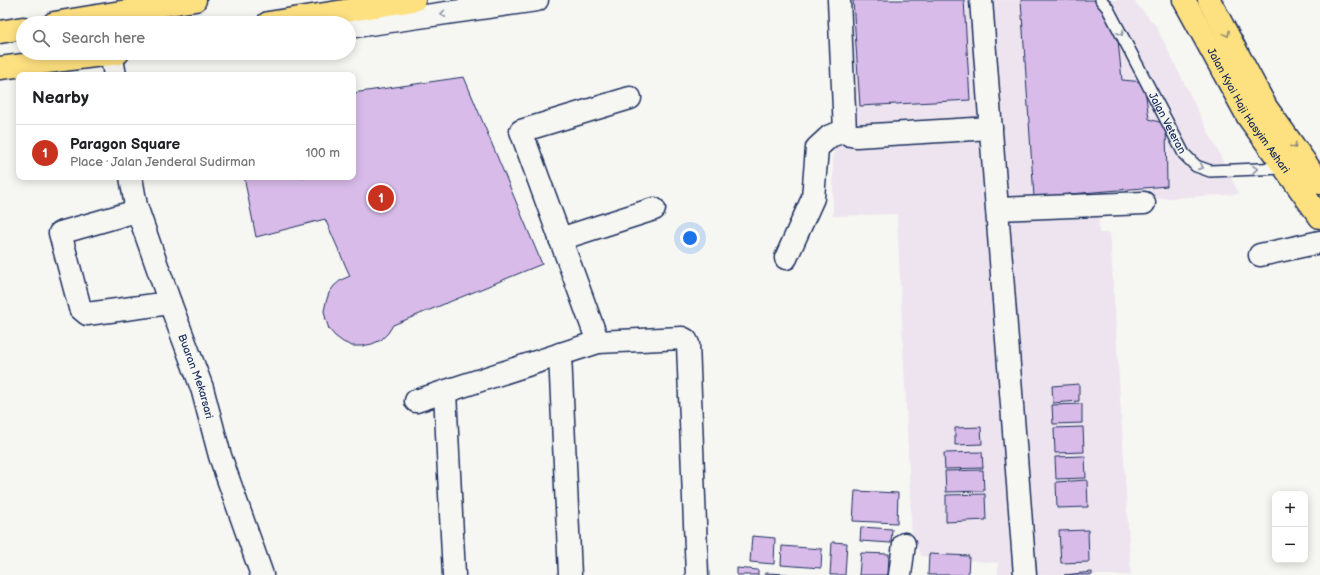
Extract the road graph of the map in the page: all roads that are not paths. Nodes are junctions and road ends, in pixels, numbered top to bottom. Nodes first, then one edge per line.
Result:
1 (195, 0) edge
2 (414, 0) edge
3 (537, 0) edge
4 (839, 0) edge
5 (981, 0) edge
6 (1101, 0) edge
7 (1209, 0) edge
8 (1185, 3) edge
9 (97, 16) edge
10 (312, 16) edge
11 (356, 26) edge
12 (16, 29) edge
13 (0, 32) edge
14 (114, 61) edge
15 (0, 68) edge
16 (630, 98) dead end
17 (991, 128) junction
18 (845, 131) junction
19 (1283, 168) junction
20 (132, 180) edge
21 (1320, 183) edge
22 (1144, 203) dead end
23 (137, 209) junction
24 (654, 209) dead end
25 (998, 209) junction
26 (1320, 217) edge
27 (560, 239) junction
28 (1320, 242) edge
29 (1260, 255) dead end
30 (786, 258) dead end
31 (170, 303) junction
32 (598, 342) junction
33 (560, 354) junction
34 (445, 392) junction
35 (416, 401) dead end
36 (904, 544) dead end
37 (262, 575) edge
38 (454, 575) edge
39 (570, 575) edge
40 (697, 575) edge
41 (900, 575) edge
42 (1025, 575) edge

1 - 9 main road
2 - 10 main road
3 -> 11 street
4 - 18 street
5 - 17 street
6 -> 19 lane, Jalan Veteran
7 -> 21 main road, Jalan Kyai Haji Hasyim Ashari
8 - 19 main road, Jalan Kyai Haji Hasyim Ashari
12 - 13 main road
14 - 15 main road
16 - 27 street
17 - 18 street
17 - 25 street
18 - 30 street
19 - 26 main road, Jalan Kyai Haji Hasyim Ashari
20 - 23 street, Buaran Mekarsari
22 - 25 street
23 - 31 street, Buaran Mekarsari
23 - 31 street
24 - 27 street
25 - 42 street
27 - 32 street
28 - 29 street
31 - 37 street, Buaran Mekarsari
32 - 33 street
32 - 40 street
33 - 34 street
33 - 39 street
34 - 35 street
34 - 38 street
36 - 41 street

